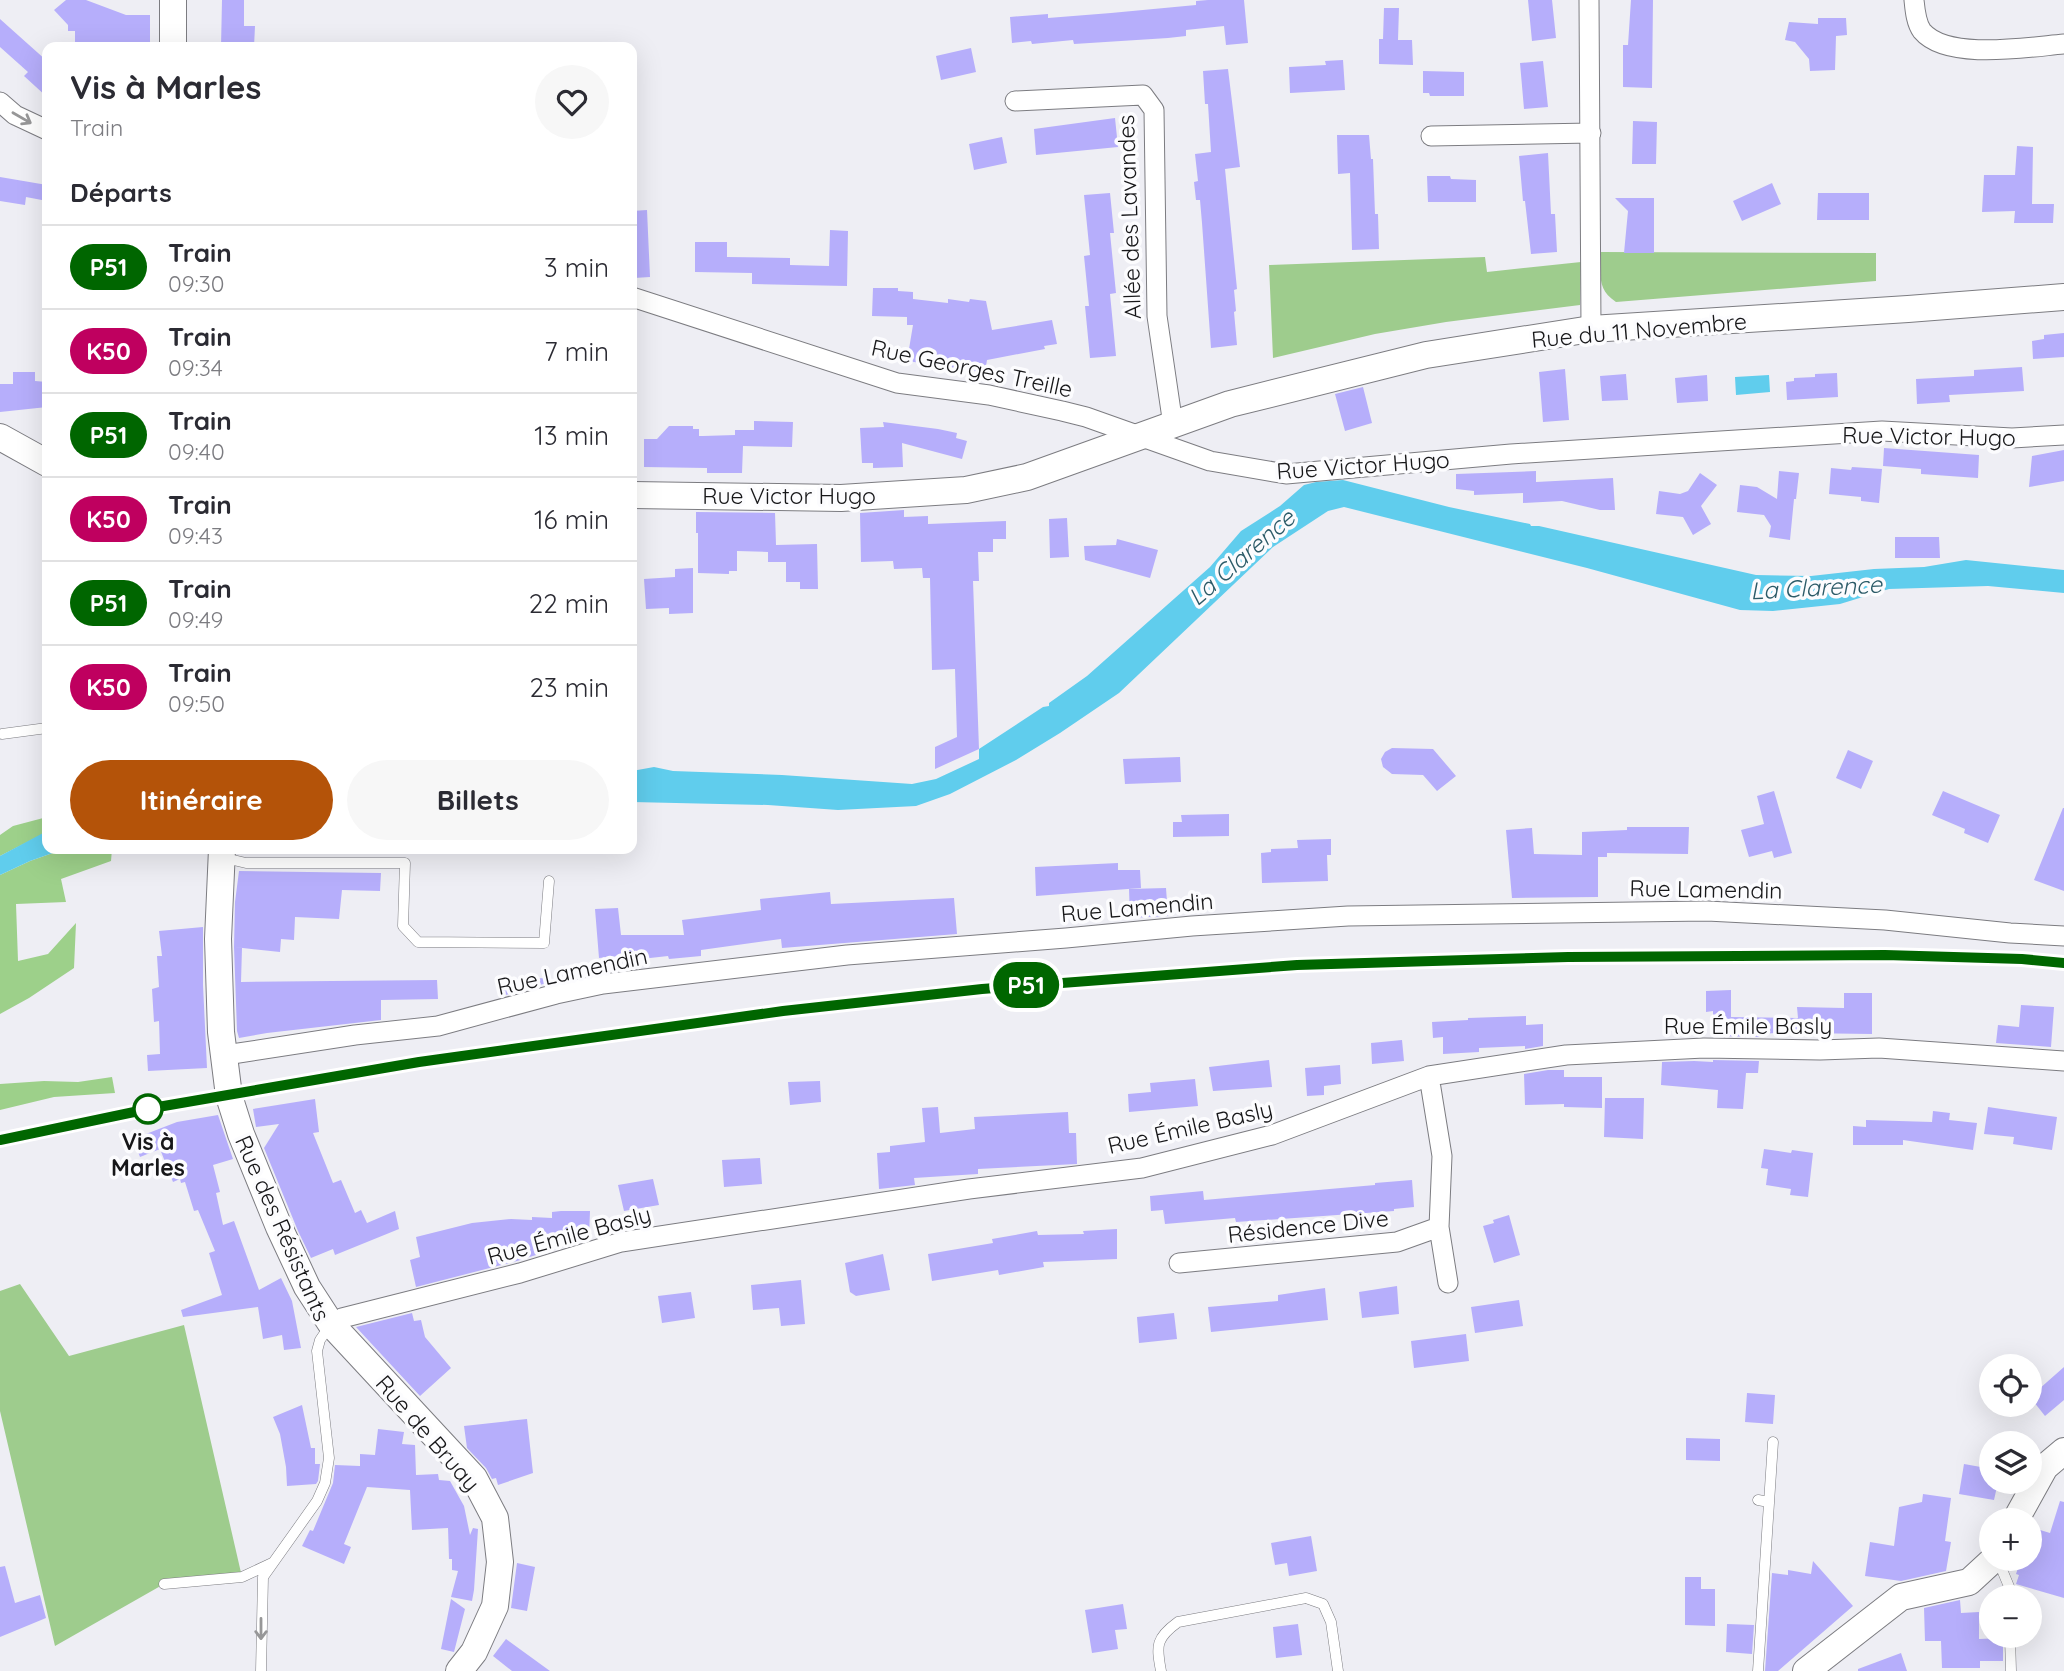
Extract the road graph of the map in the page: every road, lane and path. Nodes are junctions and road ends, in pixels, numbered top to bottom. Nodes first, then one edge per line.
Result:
1 (173, 0) edge
2 (1589, 0) edge
3 (1915, 7) edge
4 (173, 42) edge
5 (2064, 44) edge
6 (1015, 101) dead end
7 (0, 102) edge
8 (42, 128) edge
9 (1591, 133) junction
10 (1431, 136) dead end
11 (2064, 297) edge
12 (637, 299) edge
13 (1591, 329) junction
14 (1173, 425) junction
15 (2064, 435) edge
16 (0, 437) edge
17 (1141, 437) junction
18 (42, 439) edge
19 (42, 460) edge
20 (637, 495) edge
21 (42, 729) edge
22 (2, 734) dead end
23 (222, 854) edge
24 (224, 854) edge
25 (549, 881) dead end
26 (2064, 936) edge
27 (223, 1057) junction
28 (2064, 1060) edge
29 (1429, 1076) junction
30 (1440, 1227) junction
31 (1179, 1263) dead end
32 (1448, 1283) dead end
33 (331, 1324) junction
34 (1773, 1442) dead end
35 (2064, 1451) edge
36 (1758, 1500) dead end
37 (1769, 1502) junction
38 (2022, 1508) edge
39 (273, 1563) junction
40 (1982, 1571) edge
41 (164, 1584) dead end
42 (2010, 1648) edge
43 (261, 1671) edge
44 (459, 1671) edge
45 (1161, 1671) edge
46 (1338, 1671) edge
47 (1758, 1671) edge
48 (1806, 1671) edge
49 (2011, 1671) edge

1 - 4 main road
2 - 9 street
3 - 5 street
6 - 14 street, Allée des Lavandes
7 -> 8 street
9 - 10 street
9 - 13 street
11 - 13 main road, Rue du 11 Novembre
12 - 17 street, Rue Georges Treille
13 - 14 main road, Rue du 11 Novembre
14 - 17 main road, Rue du 11 Novembre
15 - 17 street, Rue Victor Hugo
16 - 18 main road
16 - 19 main road
17 - 20 main road, Rue Victor Hugo
21 - 22 lane
23 - 27 main road, Rue des Résistants
24 - 25 lane
26 - 27 street, Rue Lamendin
27 - 33 main road, Rue des Résistants
28 - 29 street, Rue Émile Basly
29 - 30 street
29 - 33 street, Rue Émile Basly
30 - 31 street, Résidence Dive
30 - 32 street
33 - 39 lane, Rue des Résistants
33 - 44 main road, Rue de Bruay
34 - 37 lane
35 - 38 main road
36 - 37 lane
37 - 47 lane
39 - 41 lane
39 -> 43 lane, Rue des Résistants
40 - 48 main road
42 - 49 lane
45 - 46 lane

